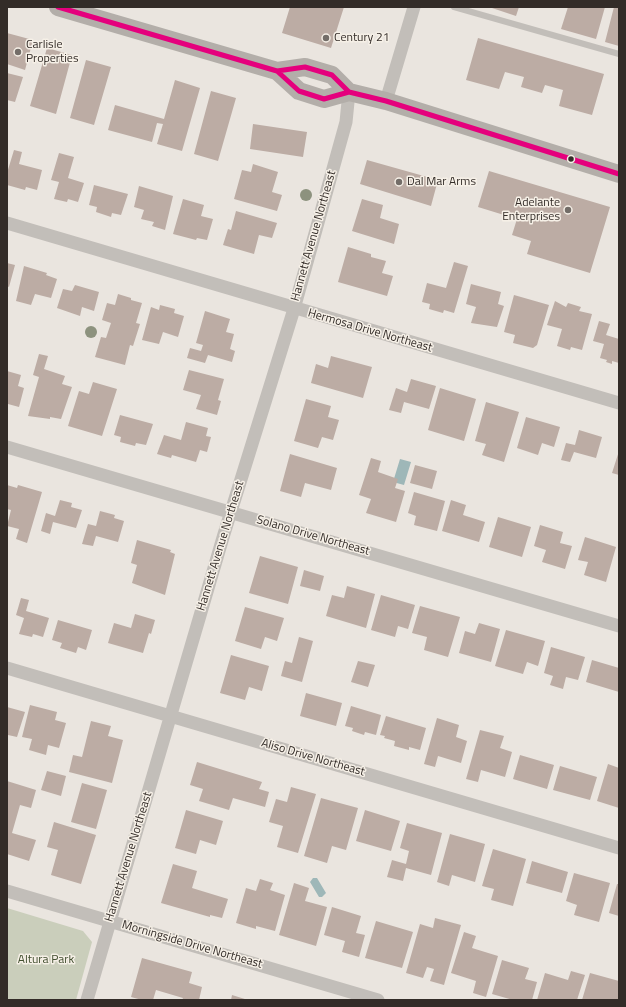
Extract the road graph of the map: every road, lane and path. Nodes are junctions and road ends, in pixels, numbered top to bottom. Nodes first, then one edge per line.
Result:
1 (58, 7) edge
2 (414, 7) edge
3 (454, 7) edge
4 (619, 54) edge
5 (278, 71) junction
6 (349, 92) junction
7 (386, 101) junction
8 (619, 174) edge
9 (7, 223) edge
10 (294, 309) junction
11 (619, 403) edge
12 (7, 447) edge
13 (231, 512) junction
14 (619, 626) edge
15 (7, 668) edge
16 (171, 716) junction
17 (619, 848) edge
18 (7, 891) edge
19 (110, 921) junction
20 (87, 1000) edge
21 (378, 1000) edge

1 - 5 main road
2 - 7 street
3 - 4 lane
5 - 6 main road
5 - 6 main road
6 - 7 main road
6 - 10 street, Hannett Avenue Northeast
7 - 8 main road
9 - 10 street, Hermosa Drive Northeast
10 - 11 street, Hermosa Drive Northeast
10 - 13 street, Hannett Avenue Northeast
12 - 13 street, Solano Drive Northeast
13 - 14 street, Solano Drive Northeast
13 - 16 street, Hannett Avenue Northeast
15 - 16 street, Aliso Drive Northeast
16 - 17 street, Aliso Drive Northeast
16 - 19 street, Hannett Avenue Northeast
18 - 19 street, Morningside Drive Northeast
19 - 20 street, Hannett Avenue Northeast
19 - 21 street, Morningside Drive Northeast

